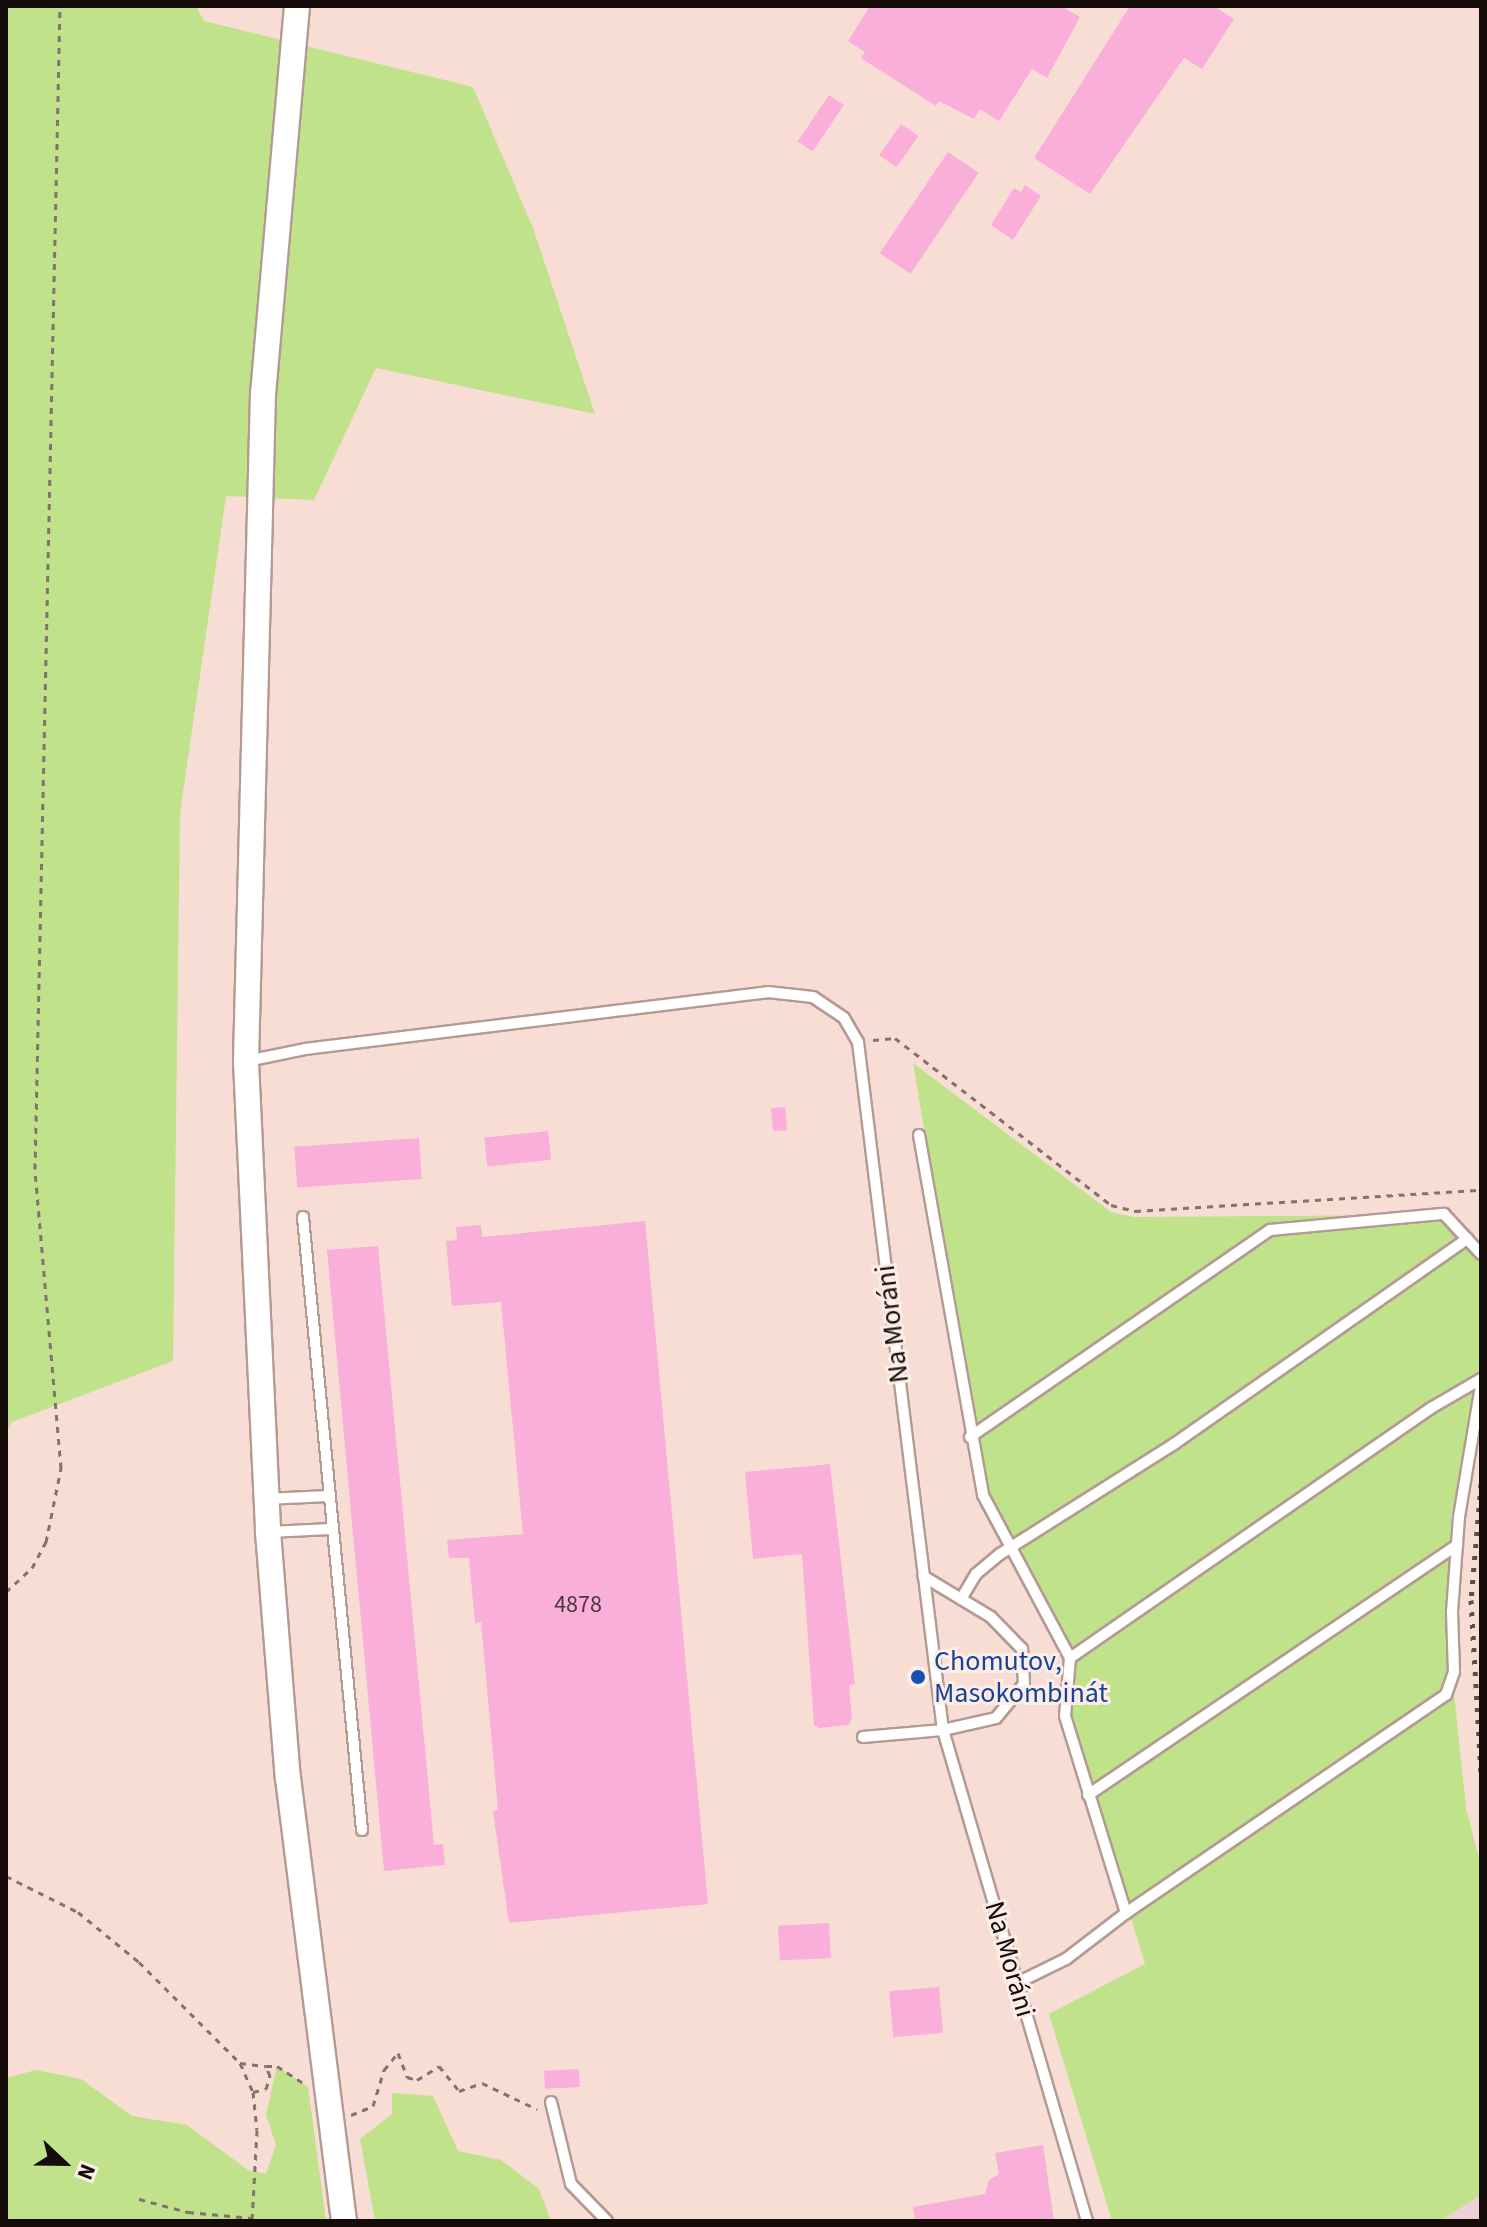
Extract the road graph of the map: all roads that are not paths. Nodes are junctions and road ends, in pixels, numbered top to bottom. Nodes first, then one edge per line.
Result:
1 (297, 6) edge
2 (246, 1062) junction
3 (919, 1135) dead end
4 (303, 1217) dead end
5 (1467, 1239) junction
6 (1481, 1254) edge
7 (1481, 1379) edge
8 (1481, 1386) edge
9 (970, 1437) junction
10 (328, 1496) junction
11 (266, 1499) junction
12 (331, 1529) junction
13 (268, 1532) junction
14 (1457, 1545) junction
15 (1011, 1548) junction
16 (923, 1576) junction
17 (961, 1599) junction
18 (1070, 1658) junction
19 (943, 1730) junction
20 (863, 1737) dead end
21 (1088, 1795) junction
22 (362, 1830) dead end
23 (1126, 1913) junction
24 (1017, 1983) junction
25 (551, 2102) dead end
26 (344, 2221) edge
27 (607, 2221) edge
28 (1087, 2221) edge

1 - 2 street
2 - 11 street
2 - 16 lane, Na Moráni
3 - 9 lane
4 - 10 lane
5 - 6 lane
5 - 9 lane
5 - 15 lane
7 - 18 lane
8 - 14 lane
9 - 15 lane
10 - 11 lane
10 - 12 lane
11 - 13 street
12 - 13 lane
12 - 22 lane
13 - 26 street
14 - 21 lane
14 - 23 lane
15 - 17 lane
15 - 18 lane
16 - 17 lane
16 - 19 lane, Na Moráni
17 - 19 lane
18 - 21 lane
19 - 20 lane
19 - 24 lane, Na Moráni
21 - 23 lane
23 - 24 lane
24 - 28 lane, Na Moráni
25 - 27 lane

